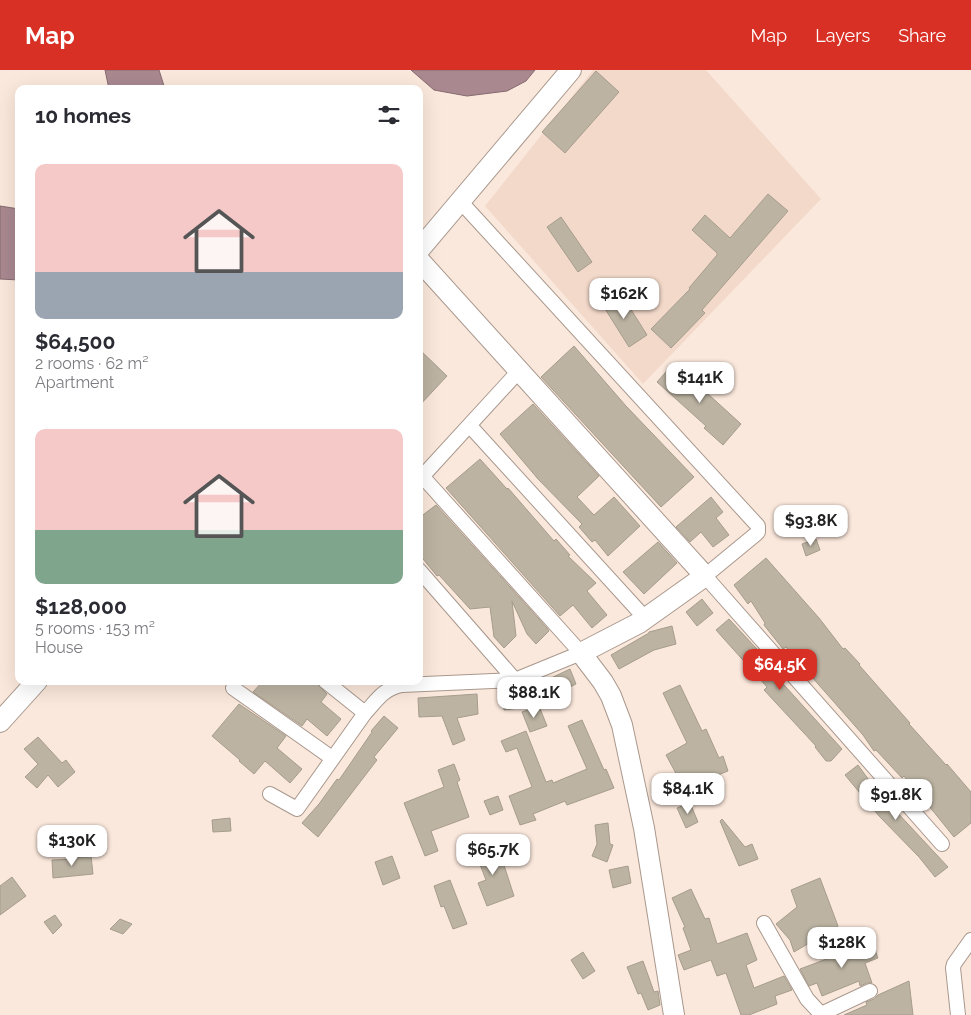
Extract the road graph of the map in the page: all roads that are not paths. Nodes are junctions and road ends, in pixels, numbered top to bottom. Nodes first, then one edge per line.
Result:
1 (571, 70) edge
2 (460, 200) junction
3 (423, 245) edge
4 (423, 265) edge
5 (518, 372) junction
6 (470, 426) junction
7 (423, 475) edge
8 (423, 481) edge
9 (423, 576) edge
10 (705, 576) junction
11 (645, 618) junction
12 (581, 653) junction
13 (515, 680) junction
14 (423, 684) edge
15 (33, 685) edge
16 (330, 685) edge
17 (402, 685) edge
18 (233, 688) dead end
19 (365, 713) junction
20 (0, 722) edge
21 (332, 758) junction
22 (270, 794) dead end
23 (942, 844) dead end
24 (764, 923) dead end
25 (971, 940) edge
26 (870, 991) dead end
27 (820, 1014) edge
28 (674, 1015) edge
29 (958, 1015) edge

1 - 2 street
2 - 3 street
2 - 10 street
4 - 5 street
5 - 6 street
5 - 10 street
6 - 7 street
6 - 11 street
8 - 12 street
9 - 13 street
10 - 11 street
10 - 23 street
11 - 12 street
12 - 13 street
12 - 28 street
13 - 14 street
15 - 20 street
16 - 19 street
17 - 19 street
18 - 21 street
19 - 21 street
21 - 22 street
24 - 27 street
25 - 29 street
26 - 27 street

